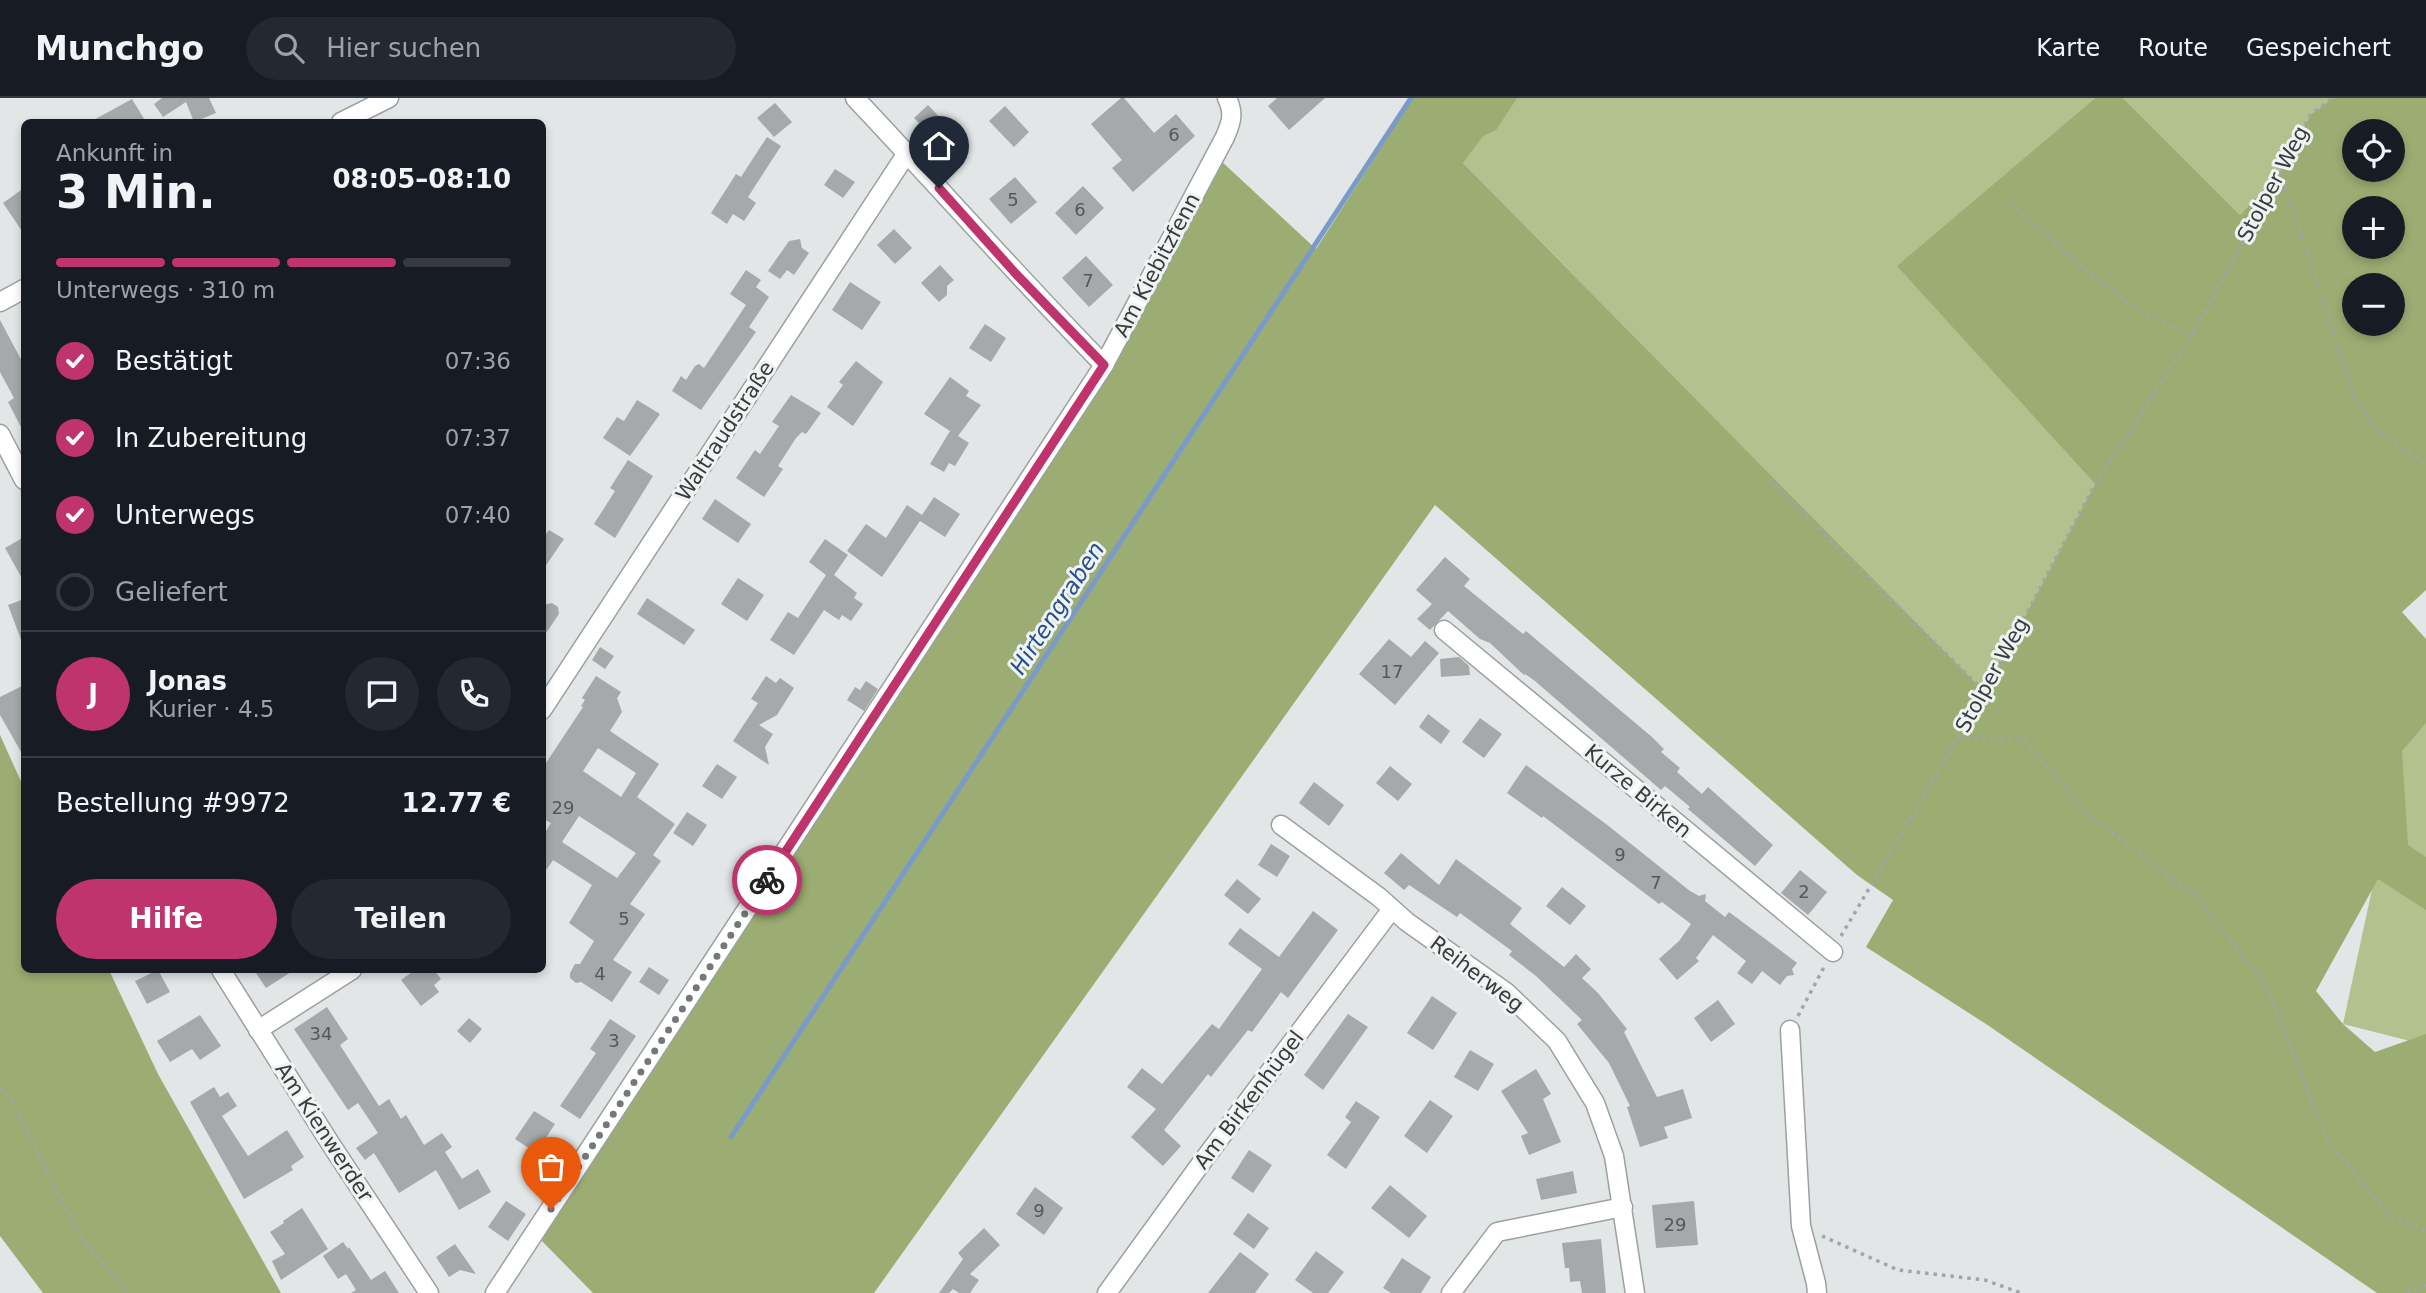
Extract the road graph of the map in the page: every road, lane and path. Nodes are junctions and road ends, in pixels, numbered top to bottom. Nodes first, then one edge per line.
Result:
1 (389, 98) edge
2 (855, 98) edge
3 (2333, 98) edge
4 (1230, 104) edge
5 (347, 119) edge
6 (907, 153) junction
7 (2280, 172) junction
8 (2009, 201) dead end
9 (21, 291) edge
10 (0, 302) edge
11 (2192, 335) junction
12 (1104, 365) junction
13 (0, 434) edge
14 (2426, 466) edge
15 (21, 474) edge
16 (1769, 480) dead end
17 (1444, 630) dead end
18 (1985, 692) junction
19 (546, 704) edge
20 (1957, 738) junction
21 (1281, 825) dead end
22 (1392, 909) junction
23 (1833, 952) junction
24 (223, 973) edge
25 (347, 973) edge
26 (258, 1030) junction
27 (1790, 1030) joint
28 (0, 1089) edge
29 (1623, 1207) junction
30 (1801, 1226) junction
31 (2426, 1231) edge
32 (2426, 1285) edge
33 (128, 1293) edge
34 (429, 1293) edge
35 (495, 1293) edge
36 (1107, 1293) edge
37 (1451, 1293) edge
38 (1635, 1293) edge
39 (1817, 1293) edge
40 (2021, 1293) edge
41 (2407, 1293) edge

1 - 5 street
2 - 6 street
3 - 7 path, Stolper Weg
4 - 12 street, Am Kiebitzfenn
6 - 12 street
6 - 19 street, Waltraudstraße
7 - 11 path, Stolper Weg
7 - 14 path
8 - 11 path
9 - 10 street
11 - 18 path, Stolper Weg
12 - 35 street, Am Kiebitzfenn
13 - 15 street
16 - 18 path
17 - 23 street, Kurze Birken
18 - 20 path, Stolper Weg
20 - 23 path, Stolper Weg
20 - 31 path
21 - 22 street, Reiherweg
22 - 29 street, Reiherweg
22 - 36 street, Am Birkenhügel
23 - 27 path, Stolper Weg
24 - 26 street, Am Kienwerder
25 - 26 street
26 - 34 street, Am Kienwerder
27 - 30 street
28 - 33 path
29 - 37 street
29 - 38 street, Reiherweg
30 - 39 street
30 - 40 path
32 - 41 path

